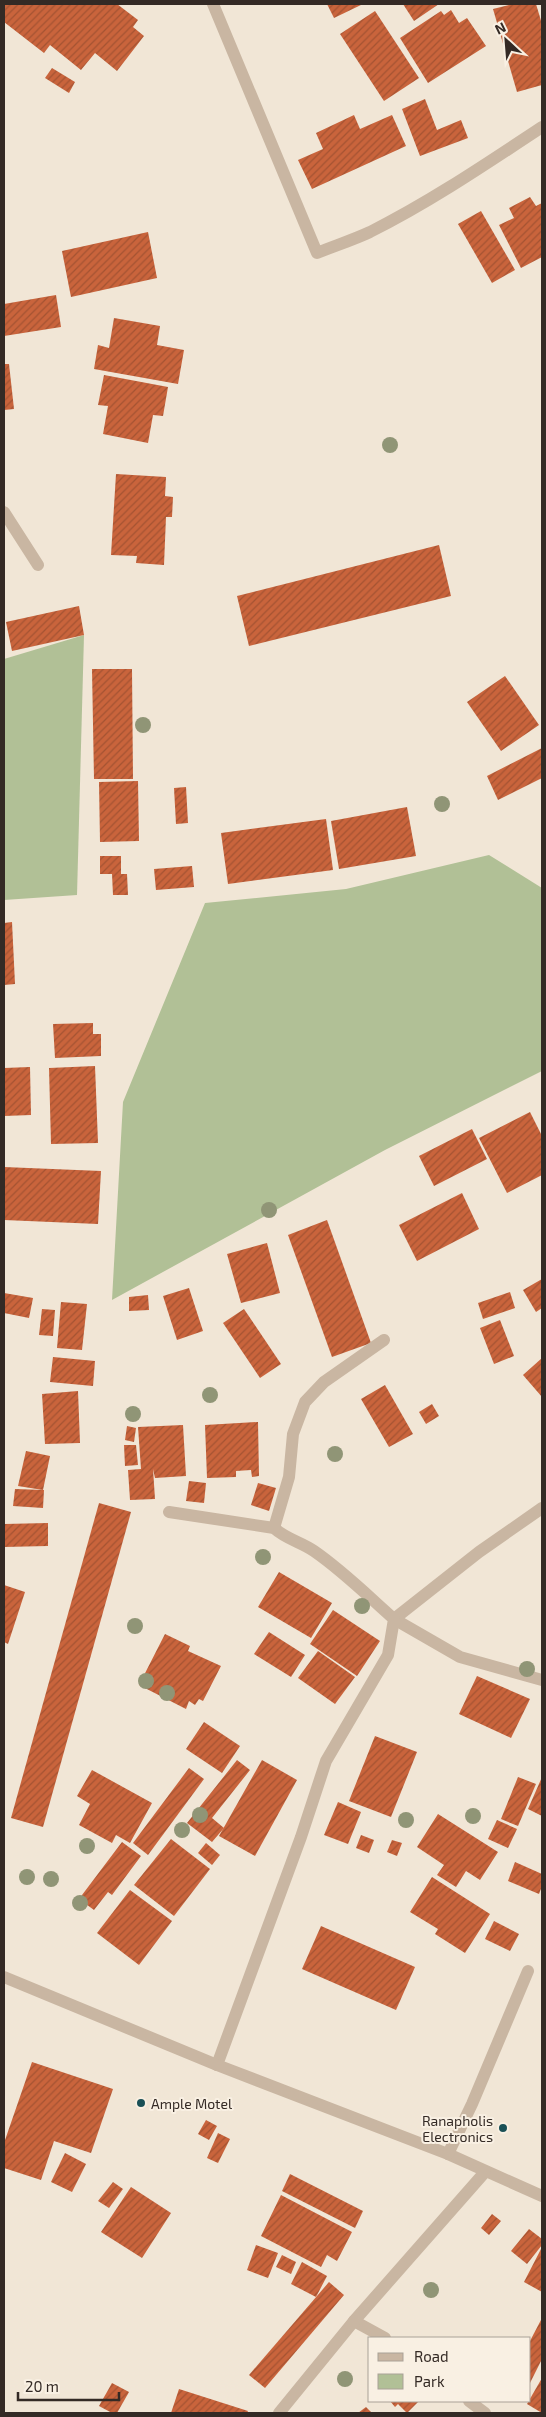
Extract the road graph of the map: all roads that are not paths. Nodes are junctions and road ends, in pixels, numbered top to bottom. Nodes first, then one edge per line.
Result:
1 (213, 4) edge
2 (542, 127) edge
3 (4, 512) edge
4 (38, 565) dead end
5 (384, 1340) dead end
6 (542, 1508) edge
7 (169, 1512) dead end
8 (274, 1528) junction
9 (394, 1620) junction
10 (542, 1680) edge
11 (528, 1971) dead end
12 (4, 1977) edge
13 (217, 2065) junction
14 (448, 2154) junction
15 (485, 2172) junction
16 (542, 2196) edge
17 (354, 2321) junction
18 (382, 2337) edge
19 (470, 2402) edge
20 (278, 2413) edge
21 (485, 2413) edge

1 - 2 street
3 - 4 street
5 - 8 street
6 - 9 street
7 - 8 street
8 - 9 street
9 - 10 street
9 - 13 street
11 - 14 street
12 - 13 street
13 - 14 street
14 - 15 street
15 - 16 street
15 - 17 street
17 - 18 street
17 - 20 street
19 - 21 street

